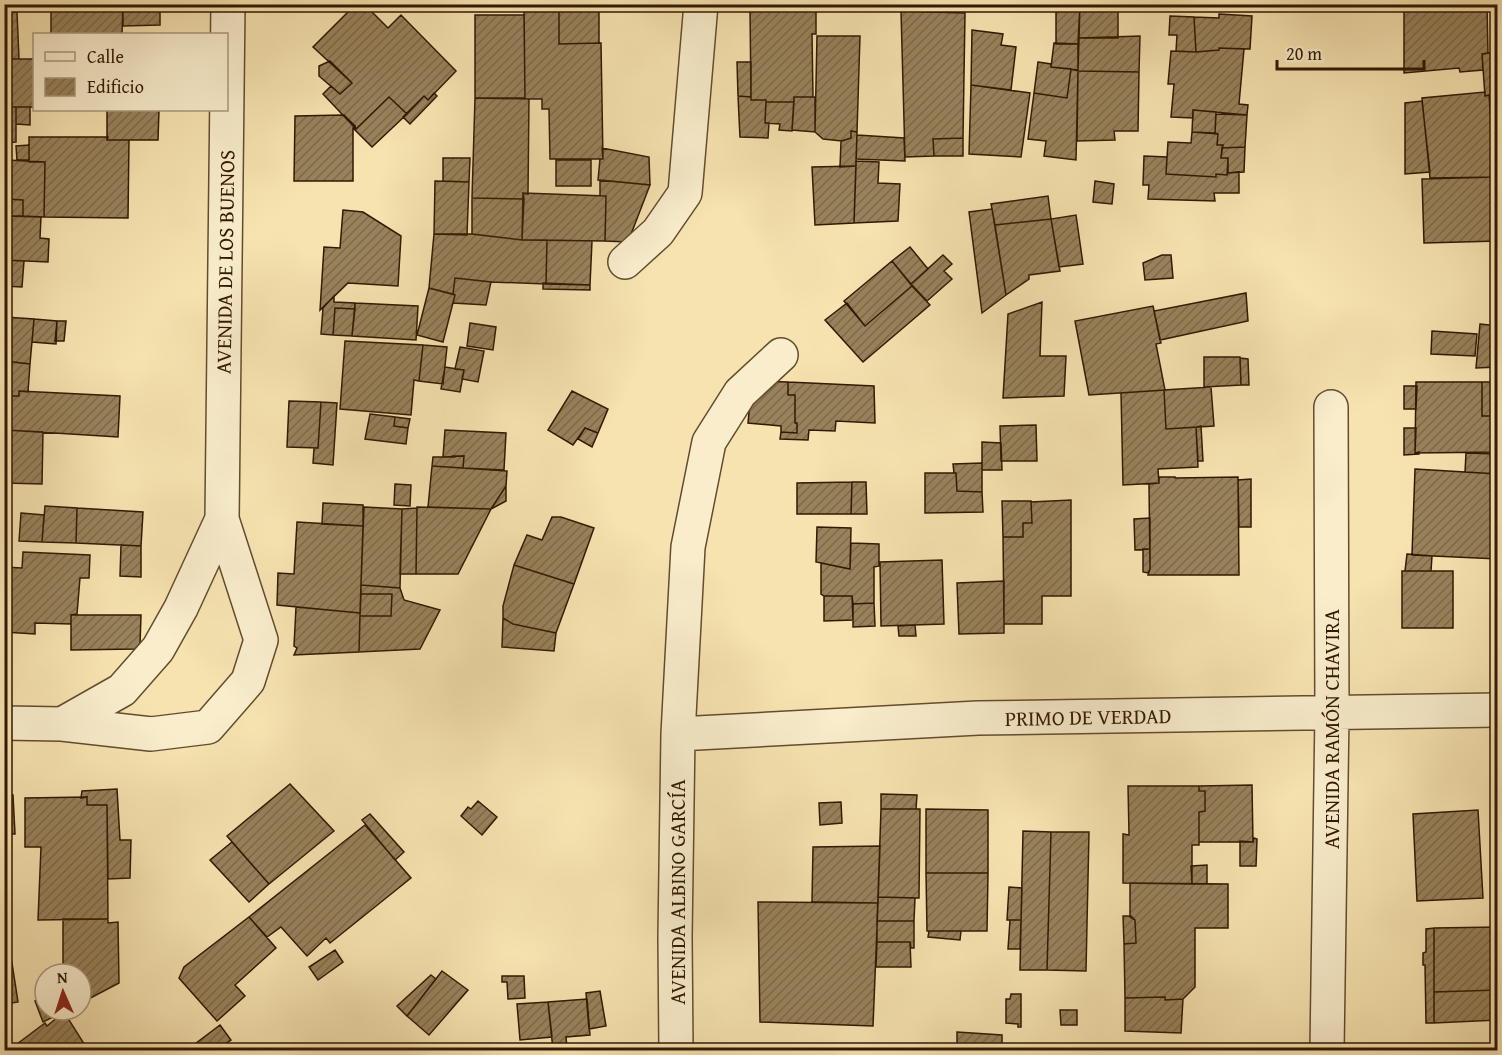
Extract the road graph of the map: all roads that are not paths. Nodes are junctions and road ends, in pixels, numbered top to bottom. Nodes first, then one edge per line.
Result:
1 (228, 4) edge
2 (701, 4) edge
3 (228, 33) edge
4 (227, 111) edge
5 (624, 262) dead end
6 (781, 354) dead end
7 (1331, 407) dead end
8 (222, 519) junction
9 (1497, 710) edge
10 (1332, 713) junction
11 (4, 723) edge
12 (62, 724) junction
13 (678, 734) junction
14 (676, 1050) edge
15 (1327, 1050) edge

1 - 3 street, AVENIDA DE LOS BUENOS
2 - 5 street
4 - 8 street, AVENIDA DE LOS BUENOS
6 - 13 street, AVENIDA ALBINO GARCÍA
7 - 10 street, AVENIDA RAMÓN CHAVIRA
8 - 12 street, AVENIDA DE LOS BUENOS
8 - 12 street, AVENIDA DE LOS BUENOS
9 - 10 street, PRIMO DE VERDAD
10 - 13 street, PRIMO DE VERDAD
10 - 15 street, AVENIDA RAMÓN CHAVIRA
11 - 12 street
13 - 14 street, AVENIDA ALBINO GARCÍA

